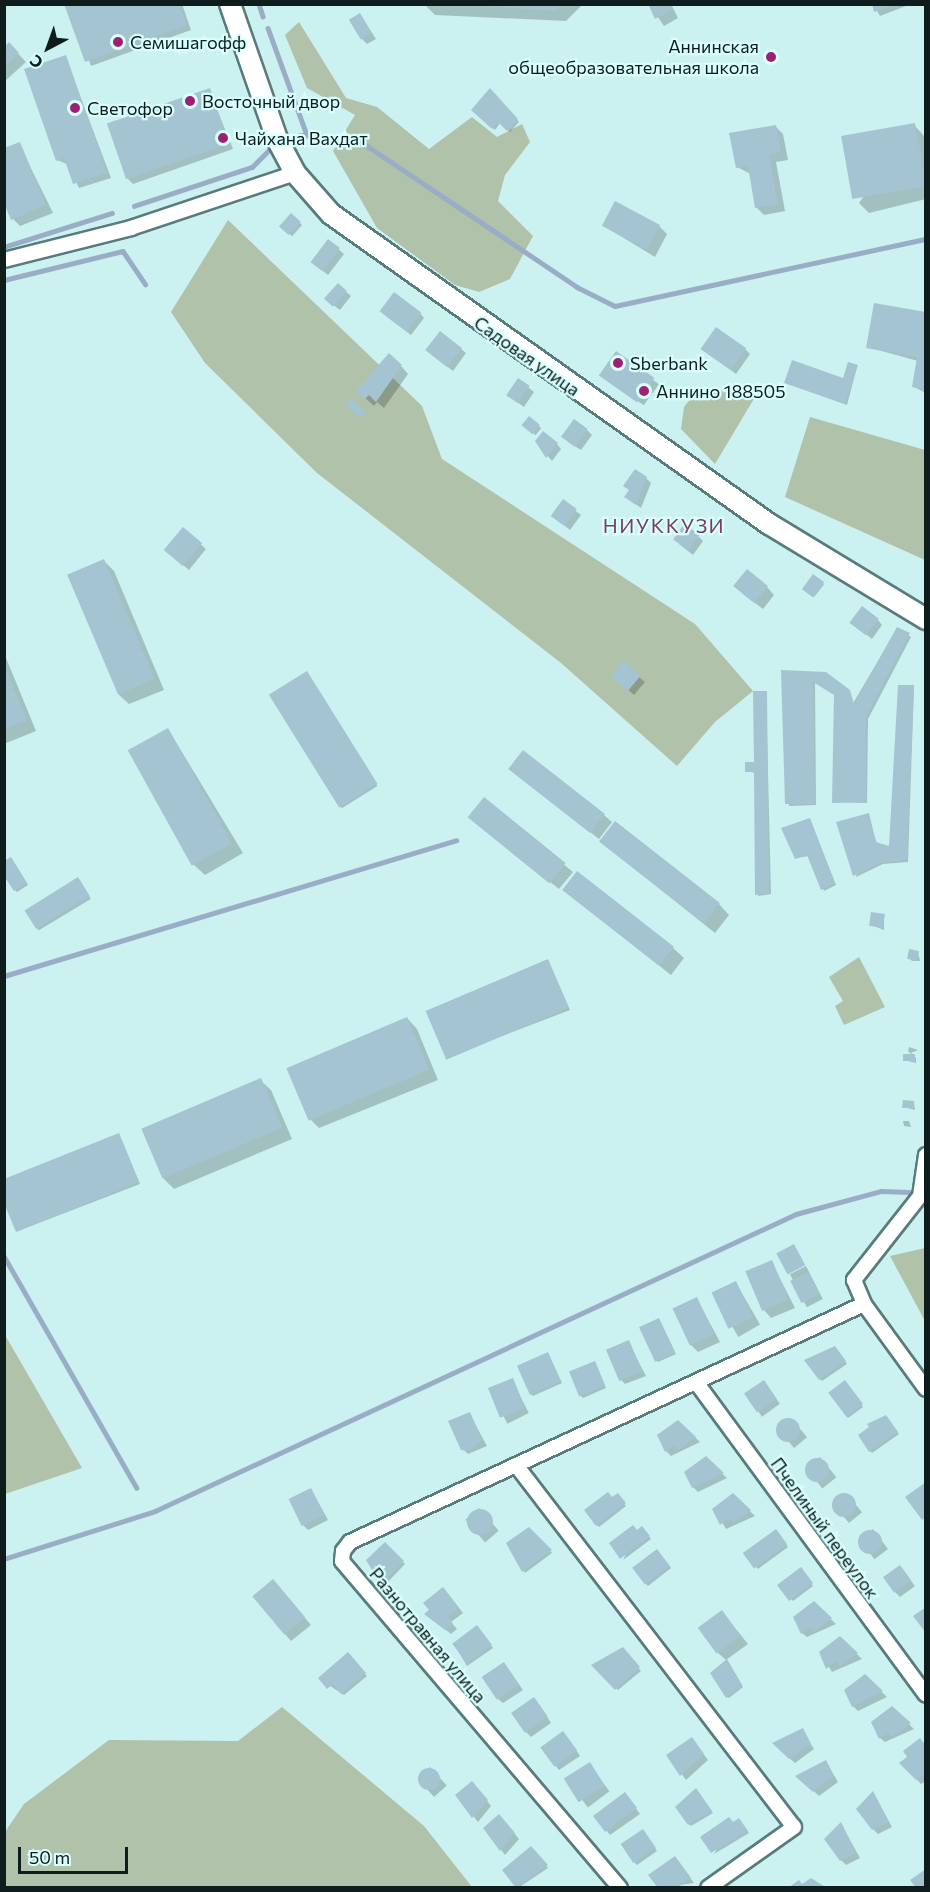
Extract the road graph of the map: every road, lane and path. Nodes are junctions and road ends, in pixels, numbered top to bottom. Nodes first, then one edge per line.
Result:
1 (230, 4) edge
2 (295, 173) junction
3 (4, 260) edge
4 (926, 619) edge
5 (926, 1155) edge
6 (864, 1304) junction
7 (696, 1382) junction
8 (926, 1389) edge
9 (516, 1465) junction
10 (926, 1695) edge
11 (620, 1887) edge
12 (708, 1887) edge

1 - 2 main road, Садовая улица
2 - 3 street
2 - 4 main road, Садовая улица
5 - 6 street
6 - 7 street, Разнотравная улица
6 - 8 street
7 - 9 street, Разнотравная улица
7 - 10 street, Пчелиный переулок
9 - 11 street, Разнотравная улица
9 - 12 street

